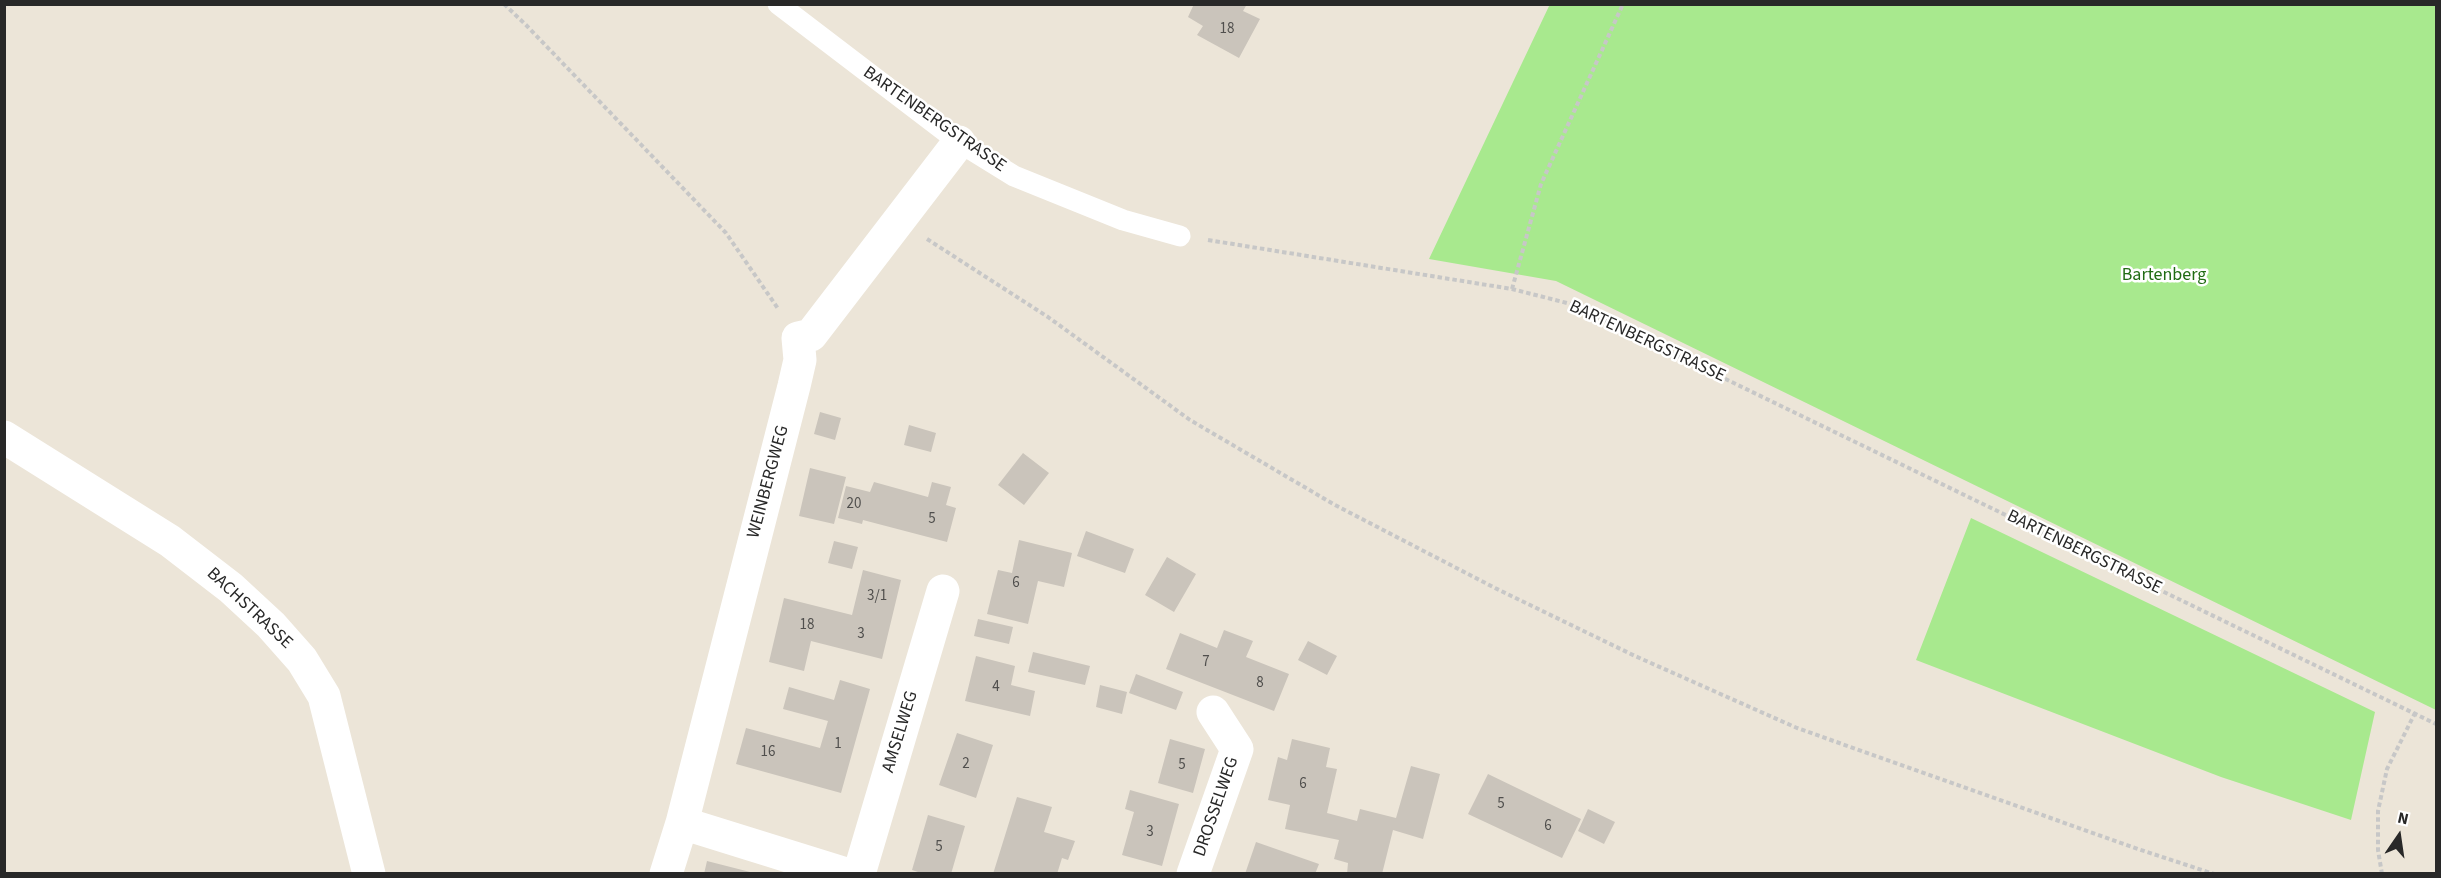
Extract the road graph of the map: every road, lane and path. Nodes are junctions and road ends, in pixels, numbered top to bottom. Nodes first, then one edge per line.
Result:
1 (504, 4) edge
2 (778, 4) edge
3 (1623, 4) edge
4 (959, 142) junction
5 (898, 221) junction
6 (1180, 236) joint
7 (1512, 289) junction
8 (798, 338) junction
9 (4, 437) edge
10 (943, 591) dead end
11 (1213, 712) dead end
12 (2415, 713) junction
13 (2436, 724) edge
14 (682, 823) junction
15 (369, 873) edge
16 (666, 873) edge
17 (846, 873) edge
18 (859, 873) edge
19 (1193, 873) edge
20 (2214, 873) edge
21 (2382, 873) edge

1 - 8 path
2 - 4 lane, BARTENBERGSTRASSE
3 - 7 path
4 - 5 street
4 - 6 lane, BARTENBERGSTRASSE
5 - 8 street
5 - 20 path
6 - 7 path, BARTENBERGSTRASSE
7 - 12 path, BARTENBERGSTRASSE
8 - 14 street, WEINBERGWEG
9 - 15 street, BACHSTRASSE
10 - 18 street, AMSELWEG
11 - 19 street, DROSSELWEG
12 - 13 path, BARTENBERGSTRASSE
12 - 21 path
14 - 16 street, WEINBERGWEG
14 - 17 street

